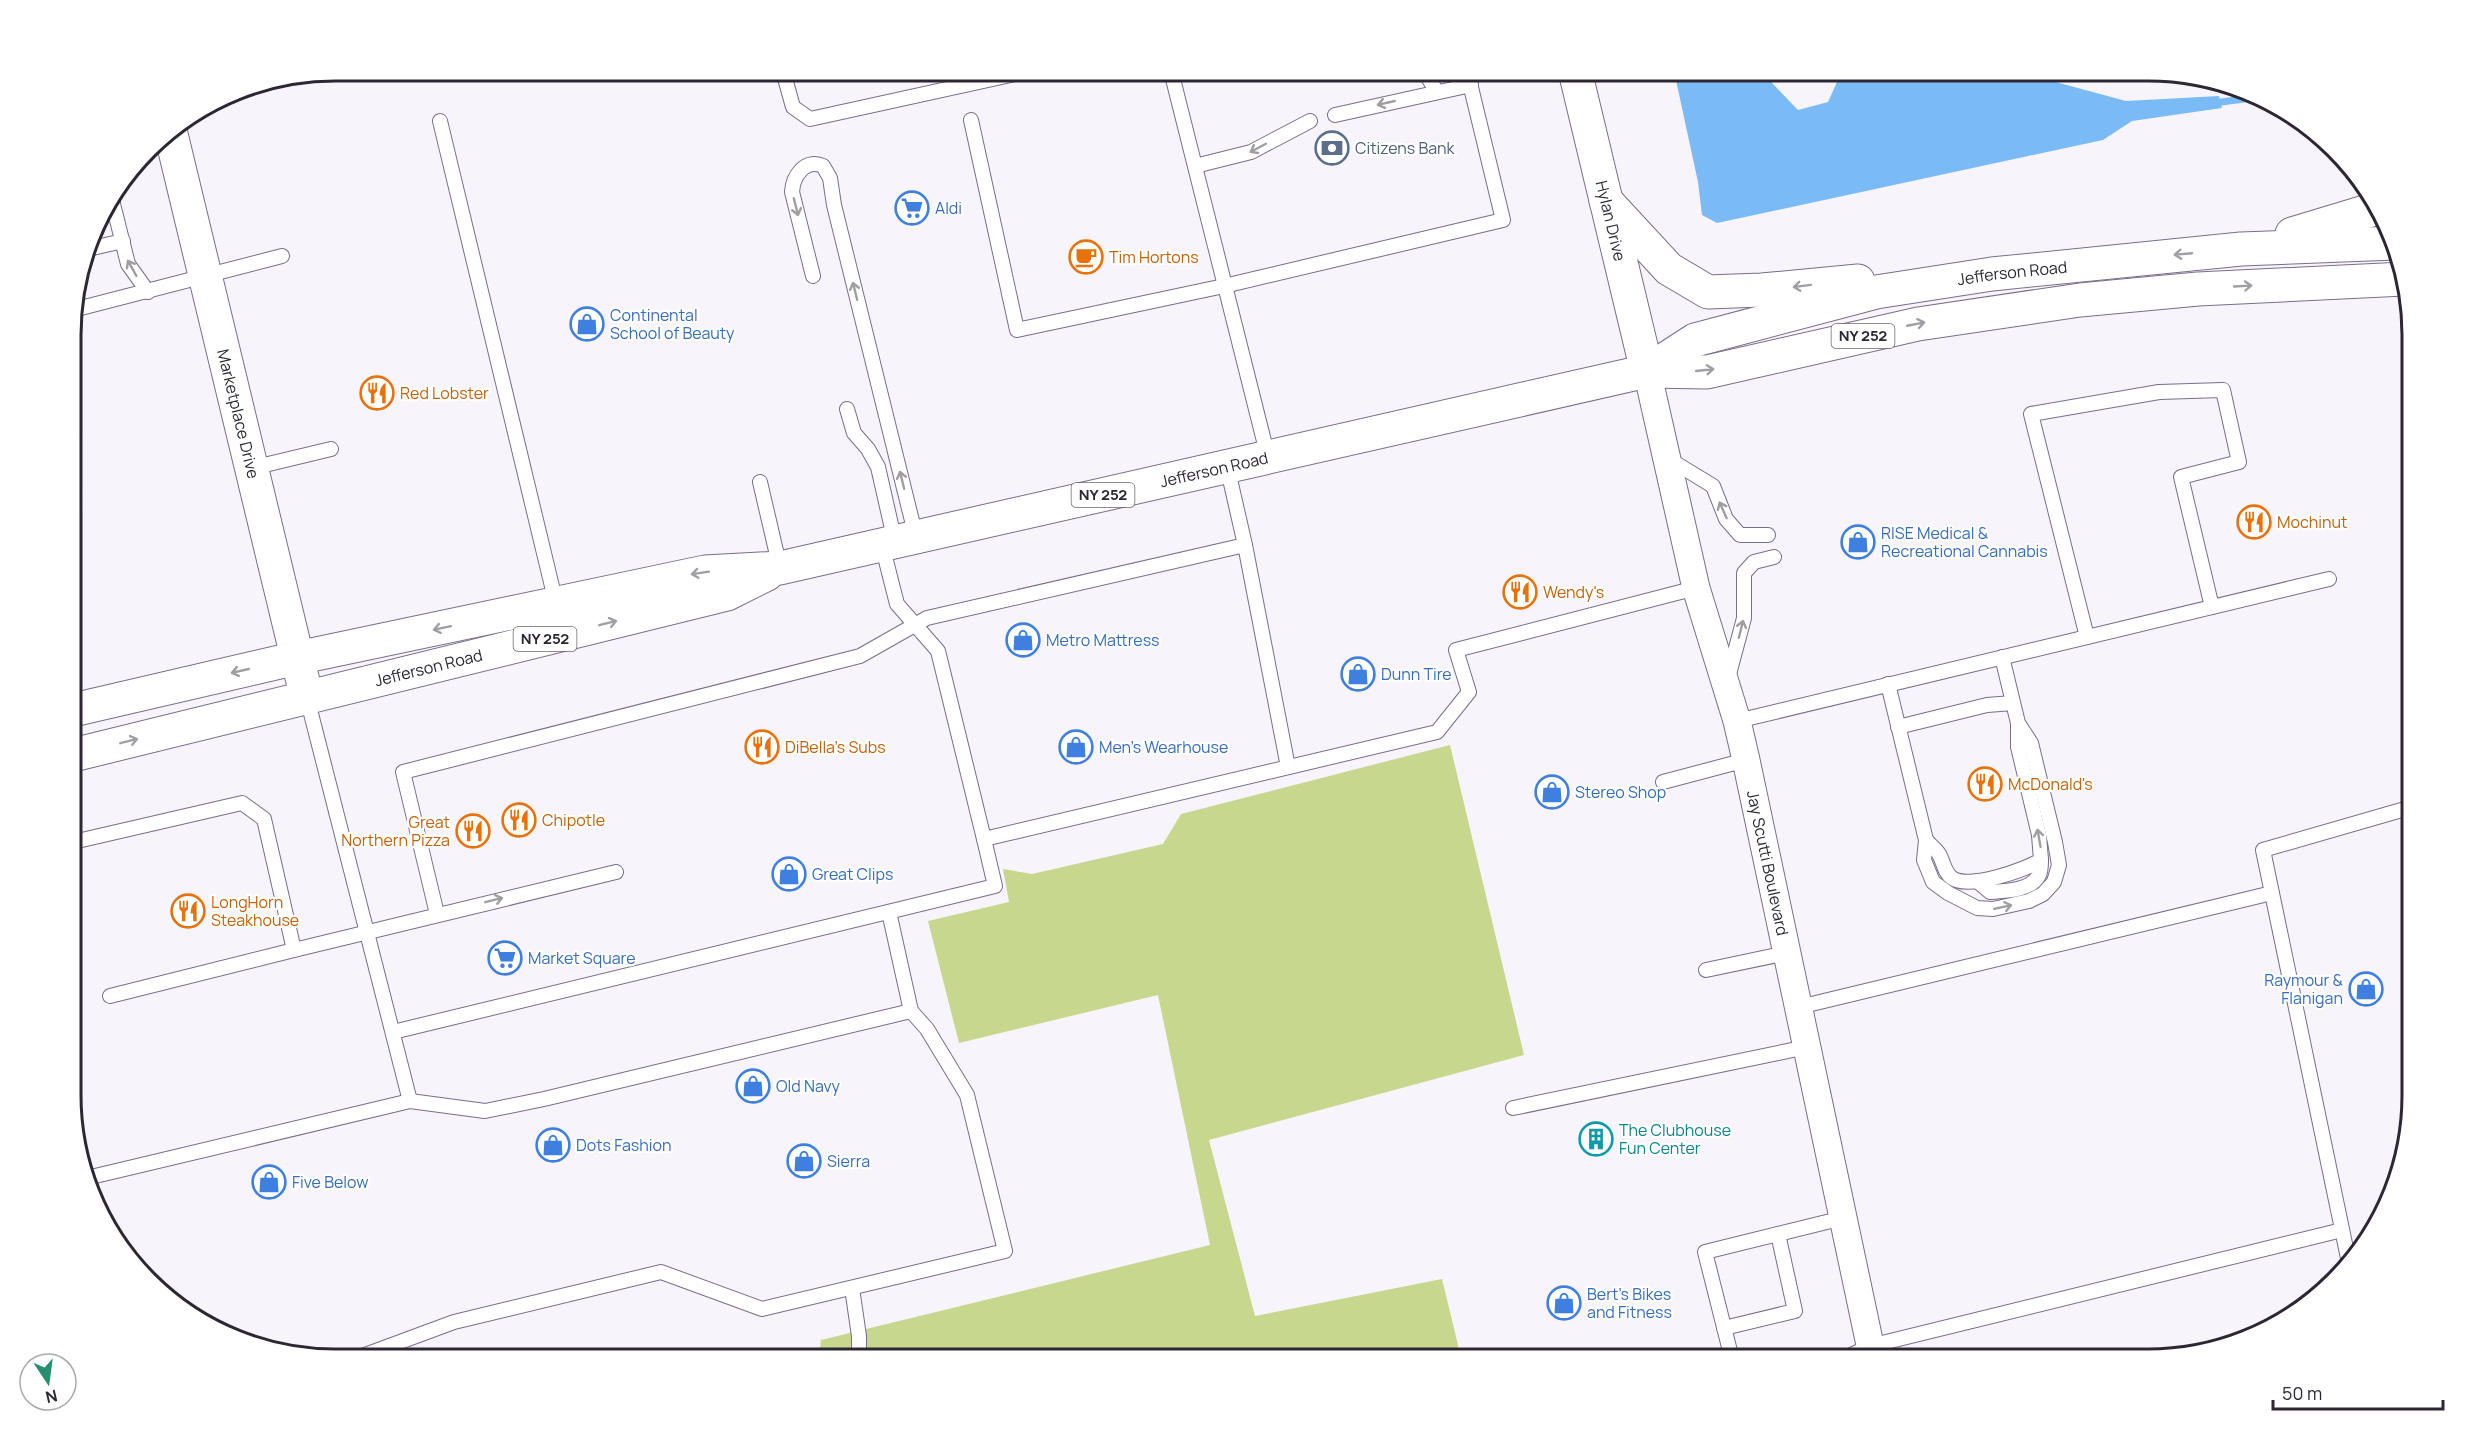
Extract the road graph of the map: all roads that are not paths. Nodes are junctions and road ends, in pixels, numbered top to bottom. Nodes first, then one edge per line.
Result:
1 (786, 81) edge
2 (981, 81) edge
3 (1174, 81) edge
4 (1430, 81) edge
5 (1470, 81) edge
6 (1578, 81) edge
7 (1471, 85) junction
8 (1437, 92) junction
9 (1335, 115) dead end
10 (971, 120) dead end
11 (440, 121) dead end
12 (1310, 121) dead end
13 (172, 139) edge
14 (1195, 166) junction
15 (1606, 201) junction
16 (114, 209) edge
17 (2369, 211) edge
18 (123, 241) junction
19 (2385, 243) edge
20 (96, 247) edge
21 (2241, 249) junction
22 (282, 255) dead end
23 (206, 276) junction
24 (813, 276) dead end
25 (2396, 279) edge
26 (2340, 281) junction
27 (1923, 284) junction
28 (1224, 286) junction
29 (2398, 291) edge
30 (148, 292) junction
31 (83, 308) edge
32 (1647, 371) junction
33 (847, 409) dead end
34 (331, 450) dead end
35 (1268, 457) junction
36 (1667, 458) junction
37 (1227, 466) junction
38 (252, 468) junction
39 (760, 482) dead end
40 (1768, 535) dead end
41 (898, 541) junction
42 (1245, 545) junction
43 (1774, 557) dead end
44 (780, 568) junction
45 (2329, 579) dead end
46 (1696, 588) junction
47 (556, 603) junction
48 (2212, 607) junction
49 (913, 625) junction
50 (2087, 637) junction
51 (2002, 657) junction
52 (297, 658) junction
53 (1888, 684) junction
54 (1726, 686) junction
55 (307, 698) junction
56 (2013, 703) junction
57 (81, 708) edge
58 (1737, 721) junction
59 (2018, 723) junction
60 (1898, 728) junction
61 (81, 753) edge
62 (1746, 760) junction
63 (1288, 767) junction
64 (1663, 782) dead end
65 (2402, 810) edge
66 (984, 839) junction
67 (81, 840) edge
68 (1926, 840) junction
69 (616, 872) dead end
70 (2272, 893) junction
71 (889, 912) junction
72 (437, 914) junction
73 (367, 931) junction
74 (294, 950) junction
75 (1787, 953) junction
76 (1706, 970) dead end
77 (110, 996) dead end
78 (1798, 1007) junction
79 (910, 1011) junction
80 (393, 1032) junction
81 (1807, 1047) junction
82 (410, 1101) junction
83 (1514, 1108) dead end
84 (94, 1177) edge
85 (1843, 1218) junction
86 (2342, 1230) junction
87 (1778, 1234) junction
88 (2347, 1254) edge
89 (852, 1288) junction
90 (1724, 1328) junction
91 (381, 1349) edge
92 (859, 1349) edge
93 (1729, 1349) edge
94 (1871, 1349) edge
95 (1884, 1349) edge

1 - 2 lane
3 - 14 lane
4 - 8 lane
5 - 7 lane
6 - 15 main road, Hylan Drive
7 - 8 lane
7 - 28 lane
8 -> 9 lane
10 - 28 lane
11 - 47 lane
12 -> 14 lane
13 - 23 main road, Marketplace Drive
14 - 28 lane
27 -> 15 main road
15 - 32 main road, Hylan Drive
16 - 18 lane
17 - 21 main road
18 - 20 lane
30 -> 18 lane
19 - 21 main road, Jefferson Road / NY 252
21 -> 27 main road, Jefferson Road / NY 252
22 - 23 lane
23 - 30 lane
23 - 38 main road, Marketplace Drive
41 -> 24 lane
25 - 26 main road, Jefferson Road / NY 252
26 - 29 main road
32 -> 26 main road, Jefferson Road / NY 252
27 - 32 main road, Jefferson Road / NY 252
28 - 35 lane
30 - 31 lane
32 - 35 main road, Jefferson Road / NY 252
32 - 36 street, Jay Scutti Boulevard
33 - 41 lane
34 - 38 lane
35 - 37 main road, Jefferson Road / NY 252
40 -> 36 lane
36 - 46 street, Jay Scutti Boulevard
37 - 41 main road, Jefferson Road / NY 252
37 - 42 lane
38 - 52 main road, Marketplace Drive
39 - 44 lane
41 - 44 main road, Jefferson Road / NY 252
41 - 49 lane
42 - 49 lane
42 - 63 lane
54 -> 43 lane
44 -> 47 main road, Jefferson Road / NY 252
55 -> 44 main road, Jefferson Road / NY 252
45 - 48 lane
46 - 54 street, Jay Scutti Boulevard
46 - 63 lane
47 -> 52 main road, Jefferson Road / NY 252
48 - 50 lane
48 - 50 lane
49 - 66 lane
49 - 72 lane
50 - 51 lane
51 - 53 lane
51 - 56 lane
52 - 55 main road, Marketplace Drive
52 -> 57 main road, Jefferson Road / NY 252
53 - 58 lane
53 - 60 lane
54 - 58 street, Jay Scutti Boulevard
61 -> 55 main road, Jefferson Road / NY 252
55 - 73 lane
56 - 59 lane
56 - 60 lane
58 - 62 street, Jay Scutti Boulevard
68 -> 59 lane
68 -> 59 lane
60 - 68 lane
62 - 64 lane
62 - 75 street, Jay Scutti Boulevard
63 - 66 lane
65 - 70 lane
66 - 71 lane
67 - 74 lane
72 -> 69 lane
70 - 78 lane
70 - 86 lane
71 - 79 lane
71 - 80 lane
72 - 73 lane
73 - 74 lane
73 - 80 lane
74 - 77 lane
75 - 76 lane
75 - 78 street, Jay Scutti Boulevard
78 - 81 street, Jay Scutti Boulevard
79 - 82 lane
79 - 89 lane
80 - 82 lane
81 - 83 lane
81 - 85 street, Jay Scutti Boulevard
82 - 84 lane
85 - 87 lane
85 - 94 street, Jay Scutti Boulevard
86 - 88 lane
86 - 95 lane
87 - 90 lane
87 - 90 lane
89 - 91 lane
89 - 92 lane
90 - 93 lane

